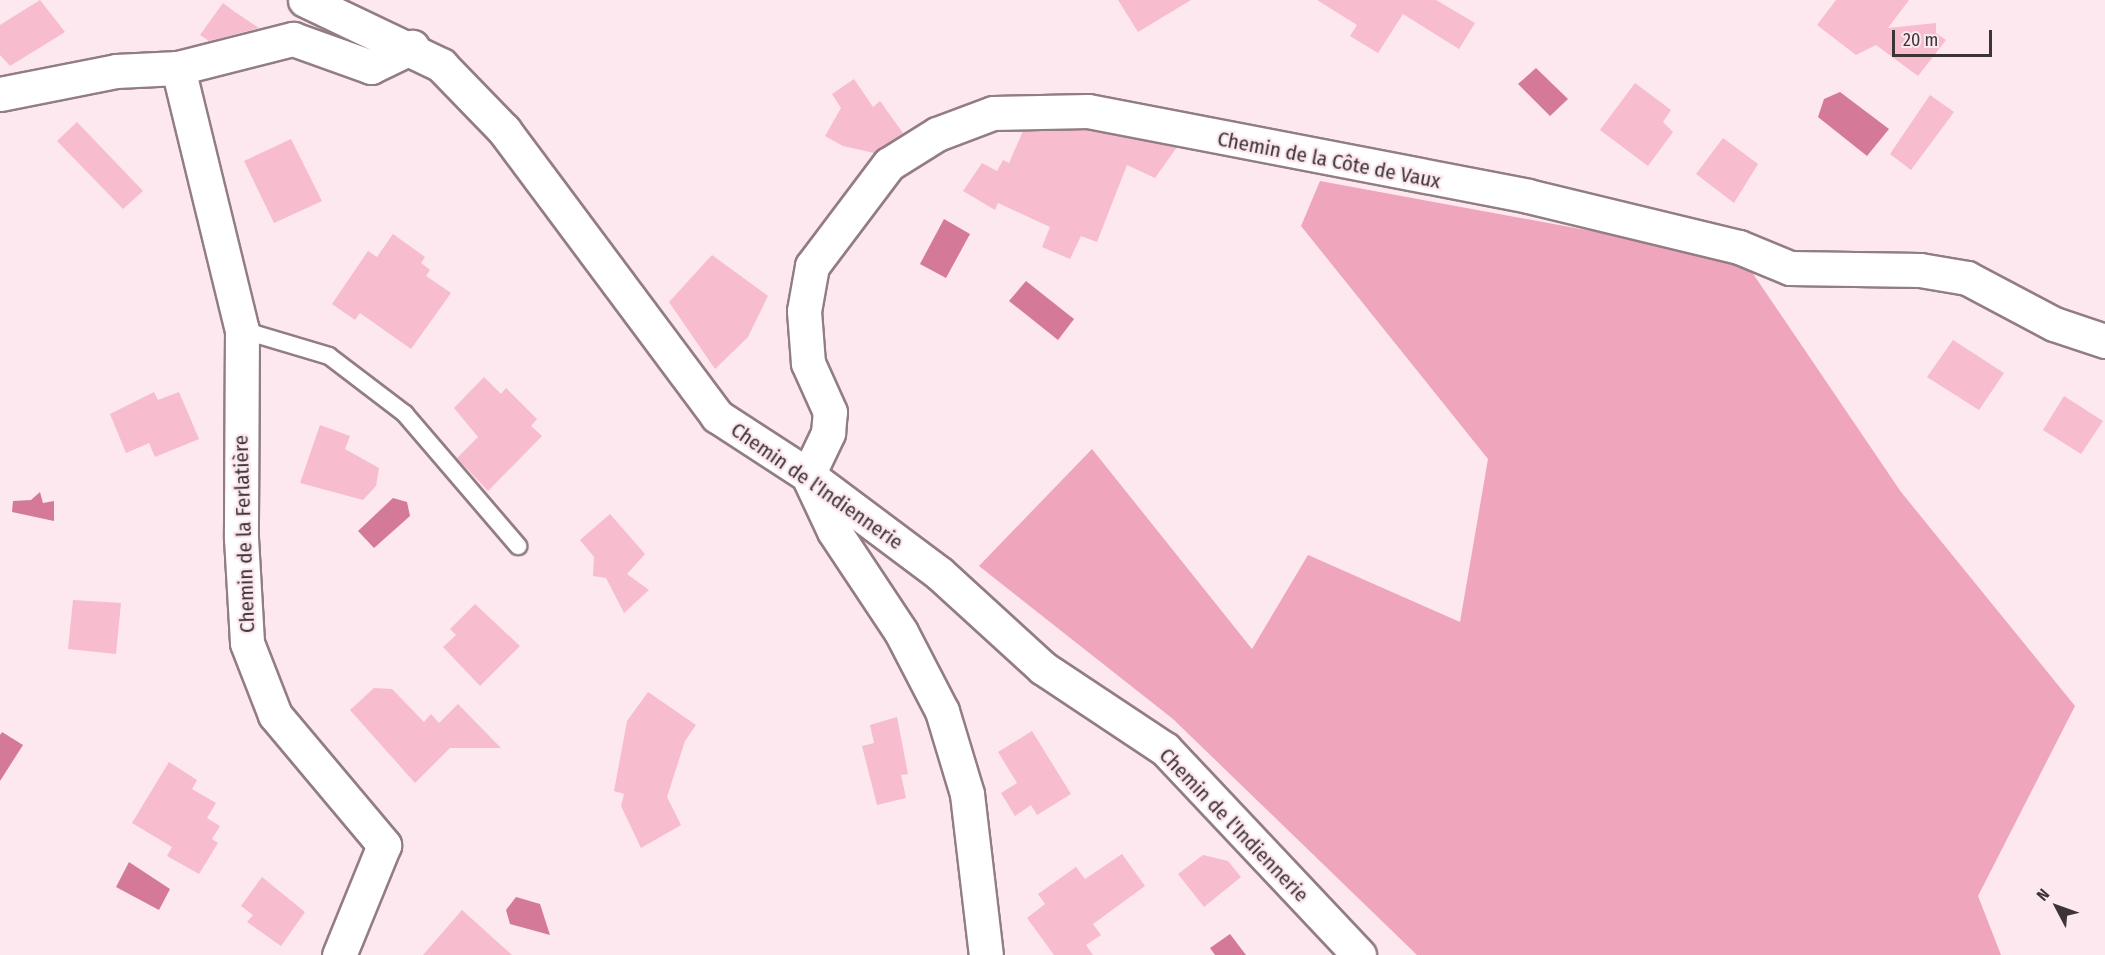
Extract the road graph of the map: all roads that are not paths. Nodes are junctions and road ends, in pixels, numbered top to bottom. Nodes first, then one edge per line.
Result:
1 (305, 0) edge
2 (411, 47) junction
3 (177, 68) junction
4 (0, 94) edge
5 (242, 330) junction
6 (2105, 342) edge
7 (808, 475) junction
8 (518, 546) dead end
9 (339, 955) edge
10 (986, 955) edge
11 (1359, 955) edge

1 - 2 street, Chemin de l'Indiennerie
2 - 3 street
2 - 7 street, Chemin de l'Indiennerie
3 - 4 street
3 - 5 street, Chemin de la Ferlatière
5 - 8 lane
5 - 9 street, Chemin de la Ferlatière
6 - 7 street, Chemin de la Côte de Vaux
7 - 10 street
7 - 11 street, Chemin de l'Indiennerie

